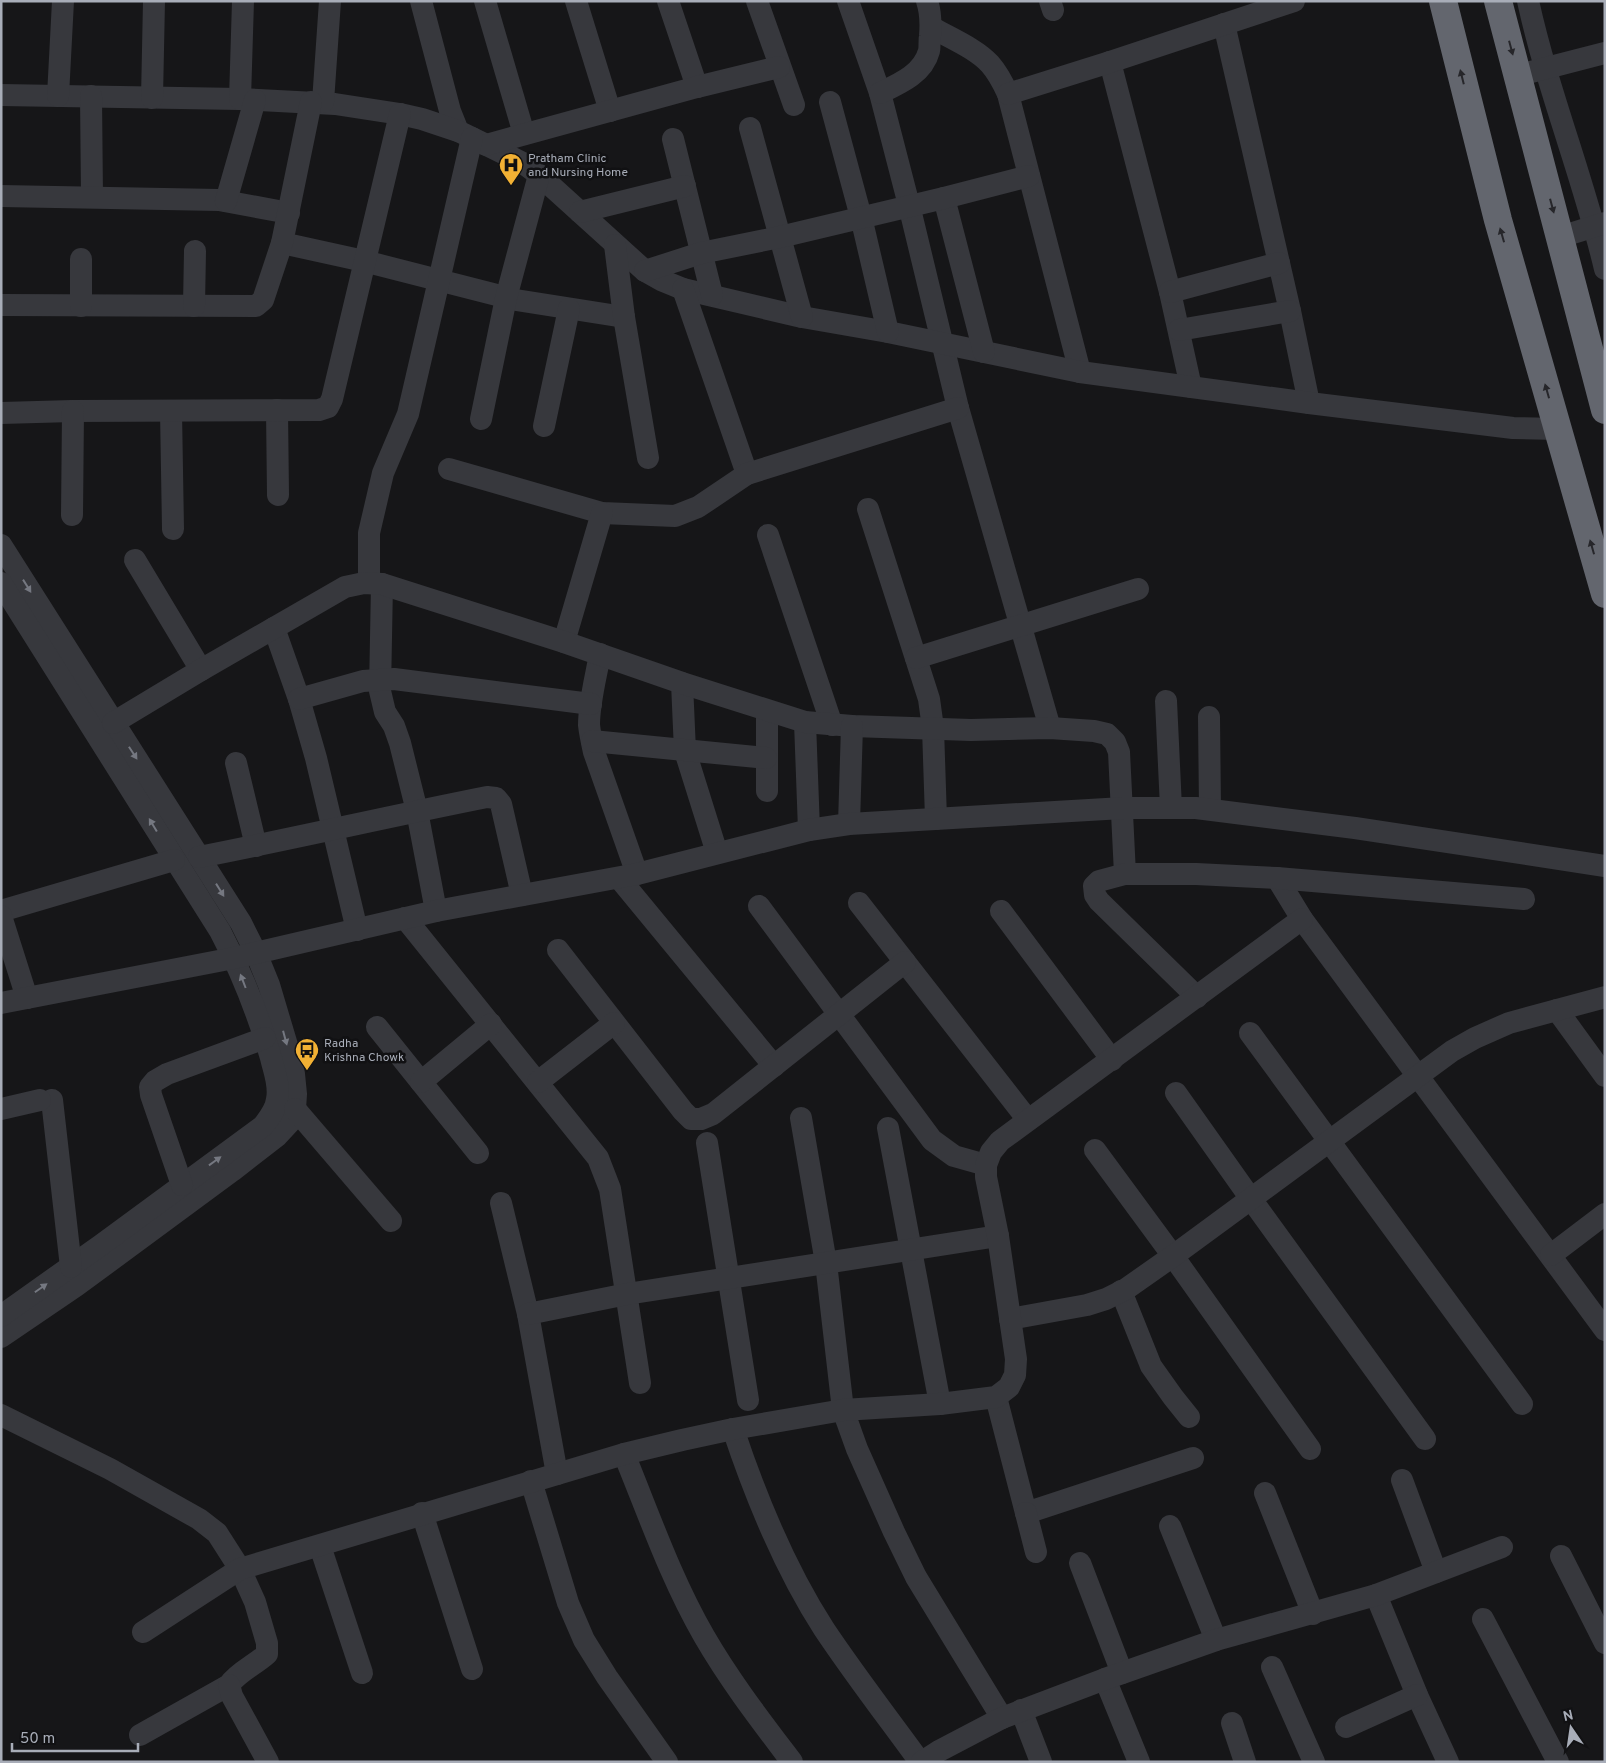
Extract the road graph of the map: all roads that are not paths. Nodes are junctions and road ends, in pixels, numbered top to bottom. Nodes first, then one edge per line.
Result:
1 (63, 1) edge
2 (154, 1) edge
3 (243, 1) edge
4 (330, 1) edge
5 (421, 1) edge
6 (485, 1) edge
7 (576, 1) edge
8 (668, 1) edge
9 (757, 1) edge
10 (848, 1) edge
11 (927, 1) edge
12 (1294, 1) edge
13 (1443, 1) edge
14 (1498, 1) edge
15 (1528, 1) edge
16 (1224, 24) junction
17 (931, 27) junction
18 (1605, 53) edge
19 (1110, 62) junction
20 (779, 67) junction
21 (1545, 68) junction
22 (1518, 75) junction
23 (697, 87) junction
24 (880, 93) junction
25 (1008, 94) junction
26 (1, 95) edge
27 (58, 96) junction
28 (91, 96) junction
29 (152, 98) junction
30 (247, 99) junction
31 (317, 102) junction
32 (830, 102) dead end
33 (794, 105) dead end
34 (610, 111) junction
35 (400, 114) junction
36 (750, 128) dead end
37 (524, 134) junction
38 (472, 138) junction
39 (673, 139) dead end
40 (539, 175) junction
41 (1029, 176) junction
42 (685, 186) junction
43 (1, 196) edge
44 (92, 197) junction
45 (944, 198) junction
46 (226, 200) junction
47 (909, 206) junction
48 (580, 212) junction
49 (289, 213) junction
50 (861, 217) junction
51 (1600, 225) edge
52 (780, 237) junction
53 (1560, 237) junction
54 (282, 243) junction
55 (615, 245) junction
56 (195, 251) dead end
57 (701, 253) junction
58 (82, 258) dead end
59 (364, 260) junction
60 (1279, 263) junction
61 (1605, 269) edge
62 (645, 271) junction
63 (439, 281) junction
64 (683, 289) junction
65 (1170, 292) junction
66 (712, 295) junction
67 (506, 298) junction
68 (1, 305) edge
69 (81, 306) junction
70 (194, 306) junction
71 (568, 309) junction
72 (1290, 311) junction
73 (624, 317) junction
74 (802, 317) junction
75 (1179, 330) junction
76 (888, 332) junction
77 (942, 344) junction
78 (984, 352) junction
79 (1080, 372) junction
80 (1191, 387) junction
81 (1603, 398) edge
82 (1309, 403) junction
83 (958, 408) junction
84 (277, 410) junction
85 (73, 411) junction
86 (171, 411) junction
87 (1, 413) edge
88 (481, 419) dead end
89 (544, 426) dead end
90 (1558, 429) junction
91 (648, 458) dead end
92 (449, 469) dead end
93 (746, 474) junction
94 (278, 495) dead end
95 (868, 510) dead end
96 (602, 513) junction
97 (72, 515) dead end
98 (172, 529) dead end
99 (768, 535) dead end
100 (1, 545) edge
101 (134, 560) dead end
102 (1, 583) edge
103 (375, 584) junction
104 (1138, 589) dead end
105 (1605, 594) edge
106 (1020, 625) junction
107 (274, 628) junction
108 (564, 642) junction
109 (600, 654) junction
110 (916, 658) junction
111 (201, 670) junction
112 (380, 679) junction
113 (682, 683) junction
114 (299, 698) junction
115 (1166, 701) dead end
116 (591, 704) junction
117 (766, 711) junction
118 (1209, 717) dead end
119 (805, 722) junction
120 (113, 723) junction
121 (842, 726) junction
122 (933, 728) junction
123 (1050, 728) junction
124 (592, 741) junction
125 (685, 751) junction
126 (766, 758) junction
127 (236, 763) dead end
128 (767, 791) dead end
129 (1123, 808) junction
130 (1171, 808) junction
131 (1210, 809) junction
132 (417, 811) junction
133 (936, 819) junction
134 (849, 824) junction
135 (334, 830) junction
136 (808, 830) junction
137 (256, 846) junction
138 (717, 853) junction
139 (199, 857) junction
140 (174, 860) junction
141 (1605, 866) edge
142 (1126, 874) junction
143 (628, 876) junction
144 (1277, 878) junction
145 (522, 895) junction
146 (1524, 899) dead end
147 (859, 903) dead end
148 (759, 906) dead end
149 (1, 910) edge
150 (436, 911) junction
151 (1001, 911) dead end
152 (1, 916) edge
153 (405, 918) junction
154 (1302, 919) junction
155 (357, 930) junction
156 (558, 950) dead end
157 (256, 953) junction
158 (234, 958) junction
159 (905, 962) junction
160 (1196, 997) junction
161 (1605, 997) edge
162 (27, 998) junction
163 (1, 1003) edge
164 (1557, 1010) junction
165 (840, 1013) junction
166 (614, 1023) junction
167 (491, 1024) junction
168 (377, 1026) dead end
169 (1250, 1032) dead end
170 (265, 1038) junction
171 (1112, 1060) junction
172 (774, 1066) junction
173 (1417, 1075) junction
174 (1605, 1076) edge
175 (421, 1082) junction
176 (538, 1082) junction
177 (1176, 1093) dead end
178 (295, 1108) junction
179 (1, 1109) edge
180 (800, 1118) dead end
181 (1028, 1120) junction
182 (888, 1128) dead end
183 (1330, 1140) junction
184 (707, 1143) dead end
185 (1095, 1150) dead end
186 (478, 1153) dead end
187 (986, 1165) junction
188 (182, 1185) junction
189 (1251, 1199) junction
190 (501, 1203) dead end
191 (1603, 1219) edge
192 (391, 1221) dead end
193 (998, 1236) junction
194 (912, 1248) junction
195 (1550, 1254) junction
196 (1174, 1256) junction
197 (826, 1263) junction
198 (71, 1267) junction
199 (728, 1279) junction
200 (1120, 1292) junction
201 (627, 1294) junction
202 (528, 1314) junction
203 (1, 1316) edge
204 (1010, 1319) junction
205 (1605, 1330) edge
206 (1, 1337) edge
207 (640, 1383) dead end
208 (996, 1397) junction
209 (748, 1400) dead end
210 (940, 1404) junction
211 (1522, 1404) dead end
212 (843, 1410) junction
213 (1, 1415) edge
214 (1189, 1418) dead end
215 (733, 1429) junction
216 (1425, 1439) dead end
217 (1310, 1449) dead end
218 (624, 1454) junction
219 (1193, 1458) dead end
220 (557, 1474) junction
221 (1402, 1480) dead end
222 (531, 1481) junction
223 (1265, 1494) dead end
224 (422, 1513) junction
225 (1026, 1513) junction
226 (1170, 1526) dead end
227 (320, 1546) junction
228 (1502, 1547) dead end
229 (1036, 1552) dead end
230 (1561, 1556) dead end
231 (1080, 1563) dead end
232 (240, 1569) junction
233 (1436, 1572) junction
234 (1376, 1595) junction
235 (1312, 1614) junction
236 (1483, 1619) dead end
237 (143, 1632) dead end
238 (1216, 1640) junction
239 (1605, 1643) edge
240 (1272, 1666) dead end
241 (472, 1669) dead end
242 (362, 1673) dead end
243 (1114, 1676) junction
244 (229, 1685) junction
245 (1417, 1695) junction
246 (1012, 1714) junction
247 (1232, 1723) dead end
248 (1346, 1727) dead end
249 (140, 1735) dead end
250 (927, 1760) edge
251 (268, 1762) edge
252 (667, 1762) edge
253 (792, 1762) edge
254 (1041, 1762) edge
255 (1139, 1762) edge
256 (1245, 1762) edge
257 (1314, 1762) edge
258 (1448, 1762) edge
259 (1558, 1762) edge

1 - 27 street
2 - 29 street
3 - 30 street
4 - 31 street
5 - 38 street
6 - 37 street
7 - 34 street
8 - 23 street
9 - 20 street
10 - 24 street
11 - 17 street
12 - 16 street
90 -> 13 highway
14 -> 22 highway
15 - 21 street
16 - 19 street
16 - 60 street
17 - 24 street
17 - 25 street
18 - 21 street
19 - 25 street
19 - 65 street
20 - 23 street
20 - 33 street
21 - 22 street
21 - 51 street
22 -> 53 highway
23 - 34 street
24 - 47 street
25 - 41 street
26 - 27 street
27 - 28 street
28 - 29 street
28 - 44 street
29 - 30 street
30 - 31 street
30 - 46 street
31 - 35 street
31 - 49 street
32 - 50 street
34 - 37 street
35 - 38 street
35 - 59 street
36 - 52 street
37 - 38 street
38 - 40 street
38 - 63 street
39 - 42 street
40 - 48 street
40 - 67 street
41 - 45 street
41 - 79 street
42 - 48 street
42 - 57 street
43 - 44 street
44 - 46 street
45 - 47 street
45 - 78 street
46 - 49 street
47 - 50 street
47 - 77 street
48 - 55 street
49 - 54 street
50 - 52 street
50 - 76 street
51 - 53 street
51 - 61 street
52 - 57 street
52 - 74 street
53 - 81 highway
54 - 59 street
54 - 70 street
55 - 62 street
55 - 73 street
56 - 70 street
57 - 62 street
57 - 66 street
58 - 69 street
59 - 63 street
59 - 84 street
60 - 65 street
60 - 72 street
62 - 64 street
63 - 67 street
63 - 103 street
64 - 66 street
64 - 93 street
65 - 75 street
66 - 74 street
67 - 71 street
67 - 88 street
68 - 69 street
69 - 70 street
71 - 73 street
71 - 89 street
72 - 75 street
72 - 82 street
73 - 91 street
74 - 76 street
75 - 80 street
76 - 77 street
77 - 78 street
77 - 83 street
78 - 79 street
79 - 80 street
80 - 82 street
82 - 90 street
83 - 93 street
83 - 106 street
84 - 86 street
84 - 94 street
85 - 86 street
85 - 87 street
85 - 97 street
86 - 98 street
105 -> 90 highway
92 - 96 street
93 - 96 street
95 - 110 street
96 - 108 street
99 - 121 street
100 -> 120 street
101 - 111 street
140 -> 102 street
103 - 107 street
103 - 108 street
103 - 112 street
104 - 106 street
106 - 110 street
106 - 123 street
107 - 111 street
107 - 114 street
108 - 109 street
109 - 113 street
109 - 116 street
110 - 122 street
111 - 120 street
112 - 114 street
112 - 116 street
112 - 132 street
113 - 117 street
113 - 125 street
114 - 135 street
115 - 130 street
116 - 124 street
117 - 119 street
117 - 126 street
118 - 131 street
119 - 121 street
119 - 136 street
120 -> 139 street
121 - 122 street
121 - 134 street
122 - 123 street
122 - 133 street
123 - 129 street
124 - 125 street
124 - 143 street
125 - 126 street
125 - 138 street
126 - 128 street
127 - 137 street
129 - 130 street
129 - 133 street
129 - 142 street
130 - 131 street
131 - 141 street
132 - 135 street
132 - 145 street
132 - 150 street
133 - 134 street
134 - 136 street
135 - 137 street
135 - 155 street
136 - 138 street
137 - 139 street
138 - 143 street
139 -> 157 street
140 - 149 street
140 - 158 street
142 - 144 street
142 - 160 street
143 - 145 street
143 - 172 street
144 - 146 street
144 - 154 street
145 - 150 street
147 - 159 street
148 - 165 street
150 - 153 street
151 - 171 street
152 - 162 street
153 - 155 street
153 - 167 street
154 - 160 street
154 - 173 street
155 - 157 street
156 - 166 street
157 - 158 street
157 -> 178 street
158 - 162 street
170 -> 158 street
159 - 165 street
159 - 181 street
160 - 171 street
161 - 164 street
162 - 163 street
164 - 173 street
164 - 174 street
165 - 172 street
165 - 187 street
166 - 172 street
166 - 176 street
167 - 175 street
167 - 176 street
168 - 175 street
169 - 183 street
188 -> 170 street
170 - 188 street
171 - 181 street
173 - 183 street
173 - 195 street
175 - 186 street
176 - 201 street
177 - 189 street
178 - 192 street
178 - 206 street
179 - 198 street
180 - 197 street
181 - 187 street
182 - 194 street
183 - 189 street
183 - 211 street
184 - 199 street
185 - 196 street
187 - 193 street
188 - 198 street
189 - 196 street
189 - 216 street
190 - 202 street
191 - 195 street
193 - 194 street
193 - 204 street
194 - 197 street
194 - 210 street
195 - 205 street
196 - 200 street
196 - 217 street
197 - 199 street
197 - 212 street
203 -> 198 street
199 - 201 street
199 - 209 street
200 - 204 street
200 - 214 street
201 - 202 street
201 - 207 street
202 - 220 street
204 - 208 street
208 - 210 street
208 - 225 street
210 - 212 street
212 - 215 street
212 - 246 street
213 - 232 street
215 - 218 street
215 - 250 street
218 - 220 street
218 - 253 street
219 - 225 street
220 - 222 street
221 - 233 street
222 - 224 street
222 - 252 street
223 - 235 street
224 - 227 street
224 - 241 street
225 - 229 street
226 - 238 street
227 - 232 street
227 - 242 street
228 - 233 street
230 - 239 street
231 - 243 street
232 - 237 street
232 - 244 street
233 - 234 street
234 - 235 street
234 - 245 street
235 - 238 street
236 - 259 street
238 - 243 street
240 - 257 street
243 - 246 street
243 - 255 street
244 - 249 street
244 - 251 street
245 - 248 street
245 - 258 street
246 - 250 street
246 - 254 street
247 - 256 street

